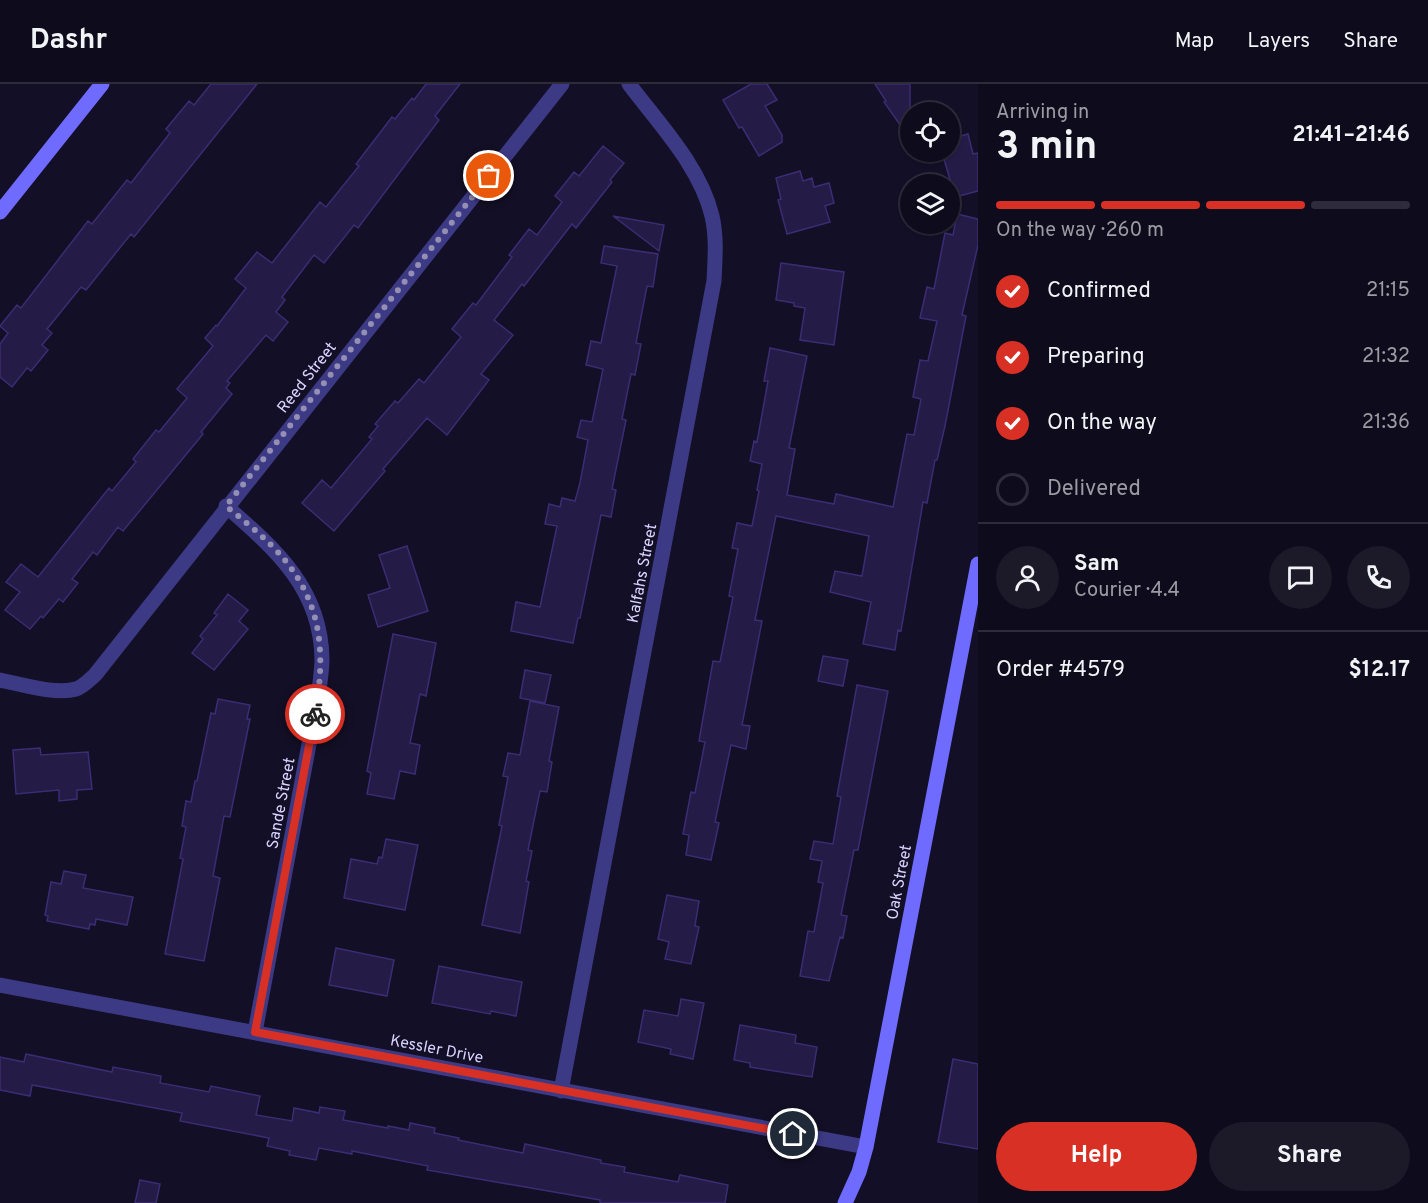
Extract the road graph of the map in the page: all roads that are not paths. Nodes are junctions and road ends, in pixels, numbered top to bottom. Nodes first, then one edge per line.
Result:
1 (102, 84) edge
2 (562, 84) edge
3 (629, 84) edge
4 (0, 212) edge
5 (226, 506) junction
6 (978, 564) edge
7 (0, 680) edge
8 (0, 985) edge
9 (255, 1032) junction
10 (561, 1090) junction
11 (866, 1147) junction
12 (845, 1203) edge

1 - 4 street
2 - 5 street, Reed Street
3 - 10 street, Kalfahs Street
5 - 7 street, Reed Street
5 - 9 street, Sande Street
6 - 11 street, Oak Street
8 - 9 street, Kessler Drive
9 - 10 street, Kessler Drive
10 - 11 street, Kessler Drive
11 - 12 street, Oak Street

